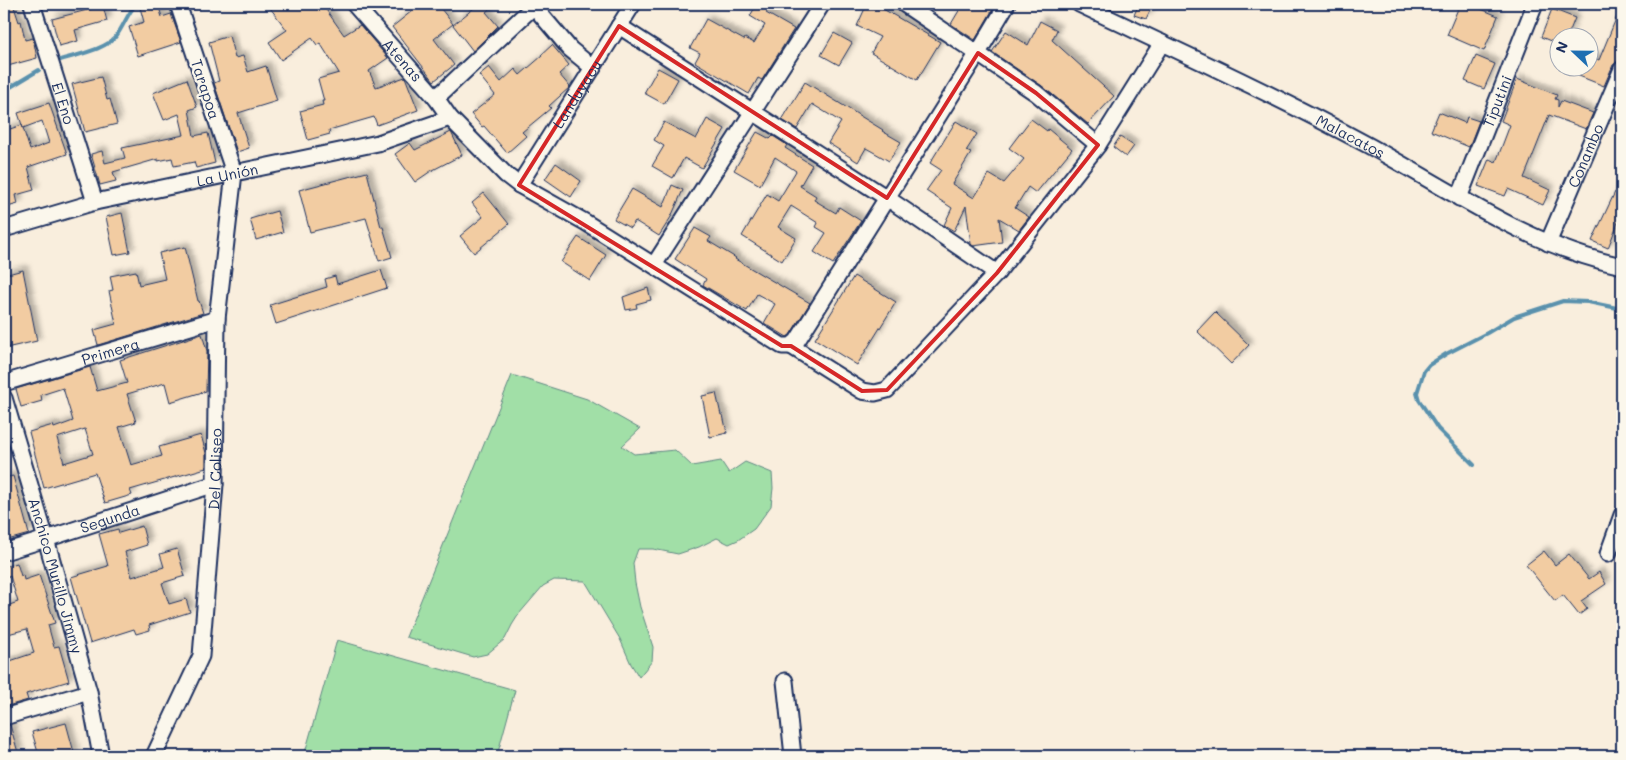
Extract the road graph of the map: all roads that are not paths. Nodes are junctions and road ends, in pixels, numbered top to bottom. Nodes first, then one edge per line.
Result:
1 (32, 4) edge
2 (178, 4) edge
3 (354, 4) edge
4 (633, 4) edge
5 (822, 4) edge
6 (904, 4) edge
7 (1007, 4) edge
8 (1079, 4) edge
9 (1535, 4) edge
10 (533, 5) edge
11 (619, 26) junction
12 (1162, 43) junction
13 (978, 53) junction
14 (593, 68) junction
15 (1622, 69) edge
16 (436, 98) junction
17 (752, 112) junction
18 (450, 118) junction
19 (1098, 145) junction
20 (234, 173) junction
21 (519, 185) junction
22 (887, 198) junction
23 (1459, 198) junction
24 (95, 202) junction
25 (4, 229) edge
26 (1548, 243) junction
27 (654, 265) junction
28 (1622, 266) edge
29 (997, 273) junction
30 (218, 319) junction
31 (792, 346) junction
32 (4, 383) edge
33 (4, 398) edge
34 (215, 484) junction
35 (1622, 515) edge
36 (46, 540) junction
37 (4, 552) edge
38 (1608, 554) dead end
39 (785, 681) dead end
40 (88, 692) junction
41 (4, 717) edge
42 (101, 756) edge
43 (154, 756) edge
44 (793, 756) edge

1 - 24 street, El Eno
2 - 20 street, Tarapoa
3 - 16 street, Atenas
4 - 11 street, Landuyacu
5 - 17 street
6 - 13 street
7 - 13 street
8 - 12 street, Malacatos
9 - 23 street, Tiputini
10 - 14 street
10 - 16 street
11 - 14 street, Landuyacu
11 - 17 street
12 - 19 street, Atenas
12 - 23 street, Malacatos
13 - 19 street
13 - 22 street
14 - 21 street, Landuyacu
15 - 26 street, Conambo
16 - 18 street, Atenas
17 - 22 street
17 - 27 street
18 - 20 street, La Unión
18 - 21 street, Atenas
19 - 29 street, Atenas
20 - 24 street, La Unión
20 - 30 street, Del Coliseo
21 - 27 street, Atenas
22 - 29 street
22 - 31 street
23 - 26 street, Malacatos
24 - 25 street, La Unión
26 - 28 street, Malacatos
27 - 31 street, Atenas
29 - 31 street, Atenas
30 - 32 street, Primera
30 - 34 street, Del Coliseo
33 - 36 street, Anchico Murillo Jimmy
34 - 36 street, Segunda
34 - 43 street, Del Coliseo
35 - 38 street
36 - 37 street, Segunda
36 - 40 street, Anchico Murillo Jimmy
39 - 44 street
40 - 41 street
40 - 42 street, Anchico Murillo Jimmy

